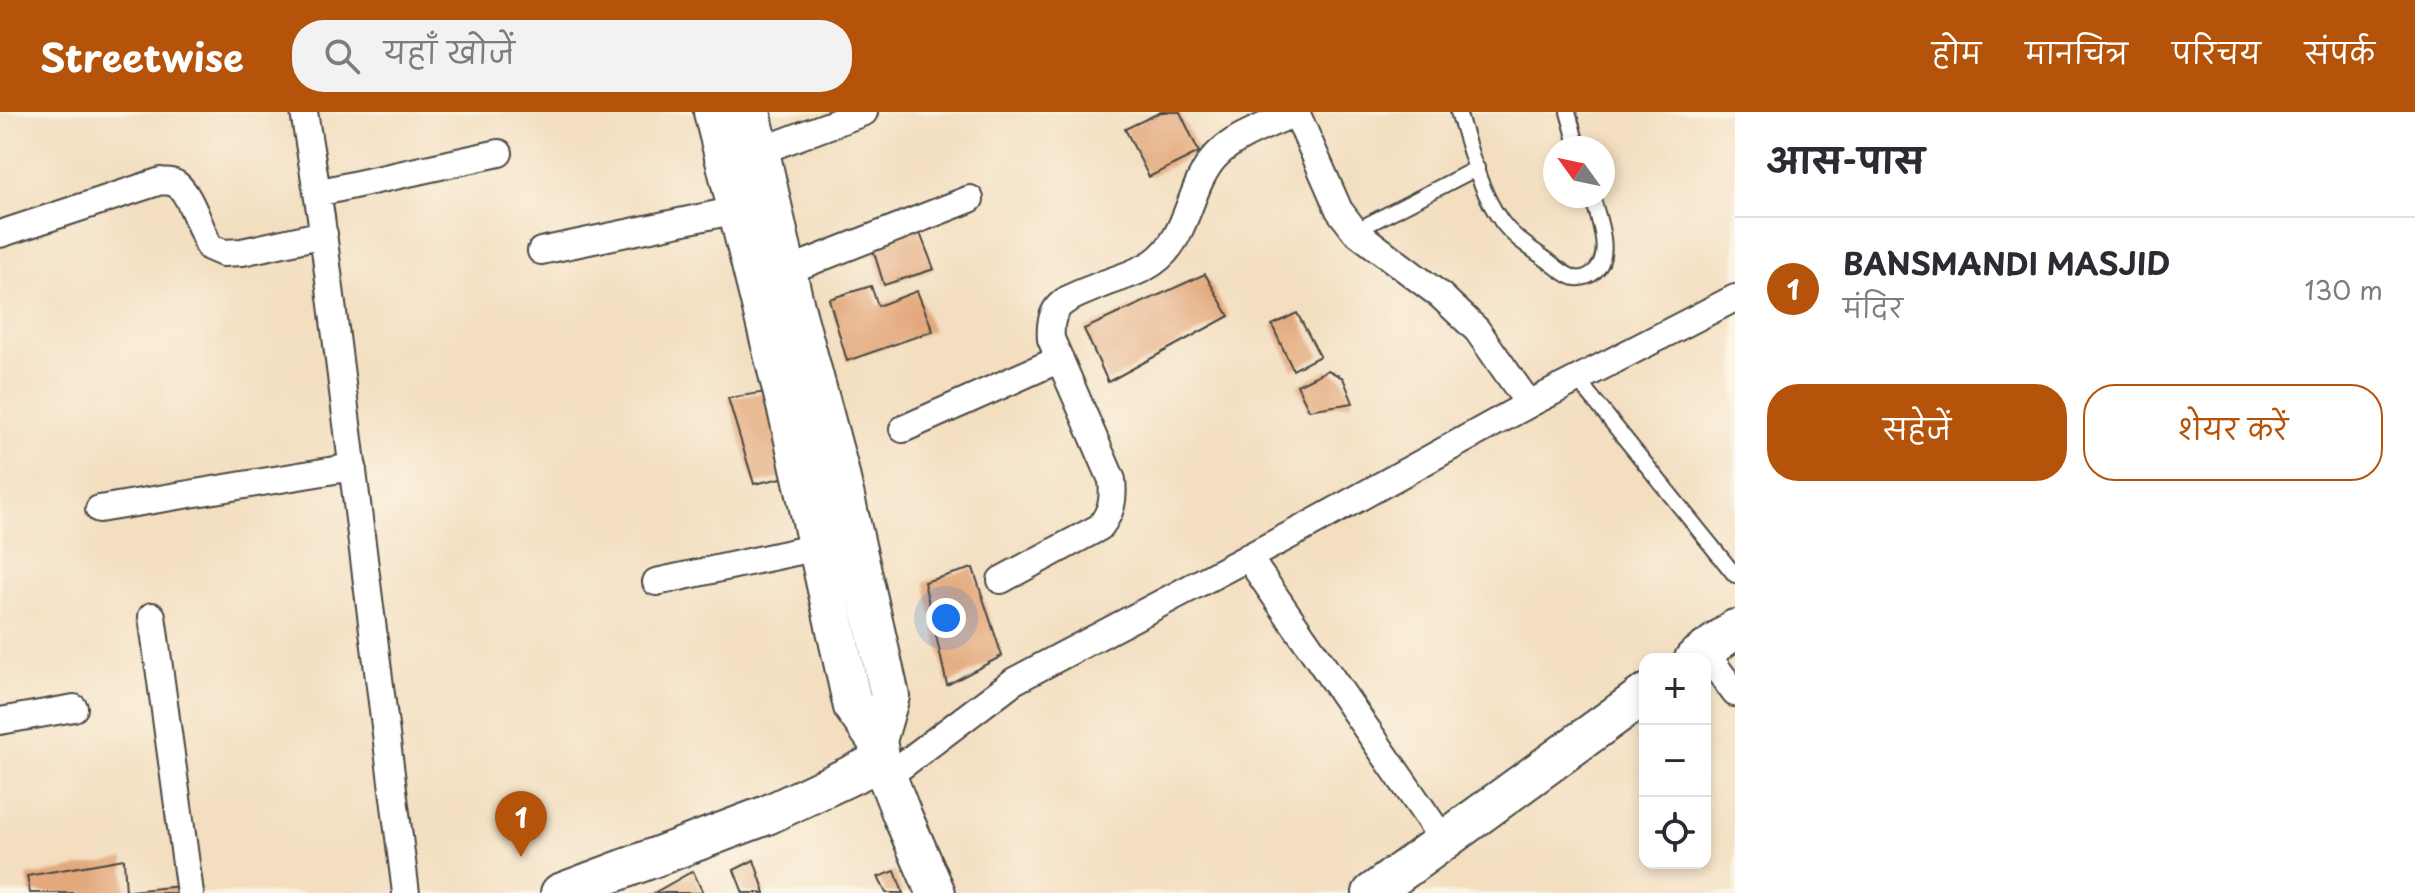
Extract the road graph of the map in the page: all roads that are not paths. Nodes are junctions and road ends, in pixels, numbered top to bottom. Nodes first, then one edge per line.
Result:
1 (304, 112) edge
2 (864, 112) edge
3 (1458, 112) edge
4 (1568, 112) edge
5 (740, 131) edge
6 (1575, 136) edge
7 (499, 153) dead end
8 (1477, 168) junction
9 (317, 193) junction
10 (970, 199) dead end
11 (1595, 208) edge
12 (737, 210) junction
13 (1355, 231) junction
14 (0, 234) edge
15 (324, 234) junction
16 (541, 251) dead end
17 (771, 277) junction
18 (1735, 298) edge
19 (1060, 359) junction
20 (1577, 379) junction
21 (1529, 404) junction
22 (903, 429) dead end
23 (353, 467) junction
24 (99, 509) dead end
25 (818, 547) junction
26 (1248, 557) junction
27 (1735, 575) edge
28 (1001, 580) dead end
29 (656, 582) dead end
30 (152, 616) dead end
31 (1735, 629) edge
32 (1702, 653) edge
33 (1711, 668) edge
34 (1735, 693) edge
35 (1639, 698) edge
36 (74, 708) dead end
37 (0, 721) edge
38 (882, 760) junction
39 (1444, 841) junction
40 (190, 893) edge
41 (406, 893) edge
42 (560, 893) edge
43 (936, 893) edge
44 (1372, 893) edge

1 - 9 street
2 - 5 street
3 - 8 lane
4 - 6 lane
5 - 12 street
5 - 17 street
7 - 9 street
8 - 11 lane
8 - 13 lane
9 - 15 street
10 - 17 street
12 - 16 street
12 - 17 street
13 - 19 street
13 - 21 street
14 - 15 street
15 - 23 street
17 - 25 street
17 - 38 street
18 - 20 street
19 - 22 street
19 - 28 street
20 - 21 street
20 - 27 lane
21 - 26 street
23 - 24 street
23 - 41 street
25 - 29 street
25 - 38 street
26 - 38 street
26 - 39 street
30 - 40 street
31 - 32 street
33 - 34 street
35 - 39 street
36 - 37 street
38 - 42 street
38 - 43 street
39 - 44 street

